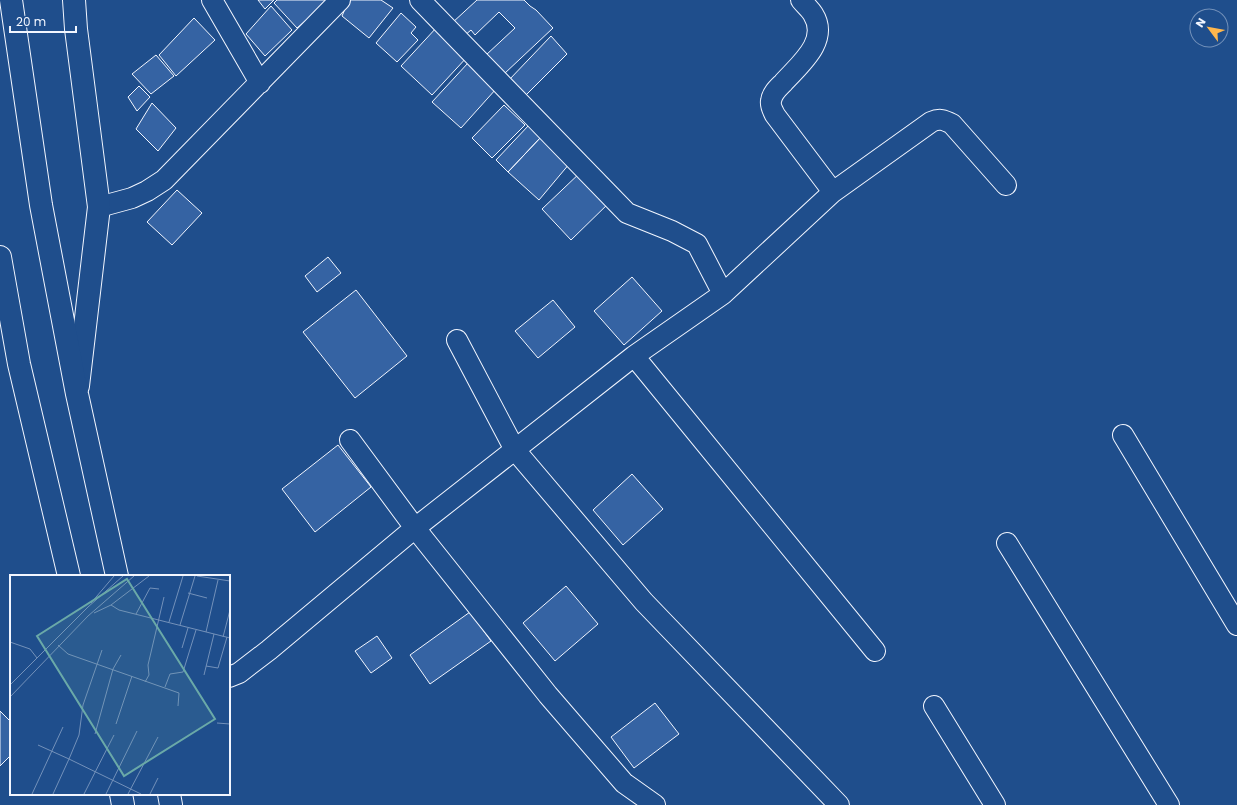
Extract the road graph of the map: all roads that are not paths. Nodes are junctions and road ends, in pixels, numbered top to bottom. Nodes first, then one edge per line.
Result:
1 (11, 0) edge
2 (74, 0) edge
3 (212, 0) edge
4 (340, 0) edge
5 (420, 0) edge
6 (801, 0) edge
7 (260, 83) junction
8 (1006, 185) dead end
9 (833, 192) junction
10 (99, 207) junction
11 (0, 258) edge
12 (723, 294) junction
13 (0, 318) edge
14 (457, 340) dead end
15 (634, 356) junction
16 (19, 364) junction
17 (77, 394) junction
18 (1124, 435) dead end
19 (350, 440) dead end
20 (515, 450) junction
21 (415, 528) junction
22 (1007, 543) dead end
23 (69, 575) edge
24 (117, 575) edge
25 (1237, 625) edge
26 (875, 651) dead end
27 (230, 676) edge
28 (934, 706) dead end
29 (120, 795) edge
30 (169, 795) edge
31 (123, 805) edge
32 (172, 805) edge
33 (655, 805) edge
34 (839, 805) edge
35 (995, 805) edge
36 (1169, 805) edge

1 - 17 main road
2 - 10 main road
3 - 7 street
4 - 7 street
5 - 12 street
6 - 9 street
7 - 10 street
8 - 9 street
9 - 12 street
10 - 17 main road
11 - 16 main road
12 - 15 street
13 - 16 main road
14 - 20 street
15 - 20 street
15 - 26 street
16 - 23 main road
17 - 24 main road
18 - 25 street
19 - 21 street
20 - 21 street
20 - 34 street
21 - 27 street
21 - 33 street
22 - 36 street
28 - 35 street
29 - 31 main road
30 - 32 main road

